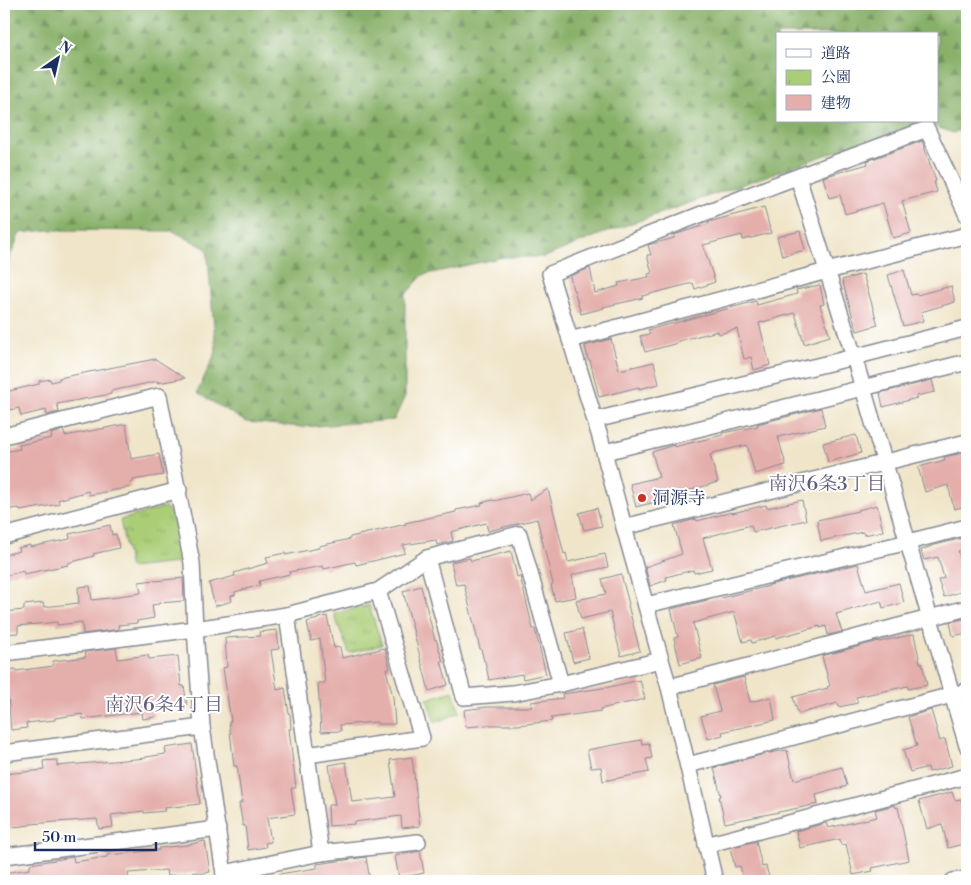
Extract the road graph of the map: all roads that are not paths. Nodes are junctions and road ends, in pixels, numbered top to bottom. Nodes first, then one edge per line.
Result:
1 (798, 177) junction
2 (967, 215) edge
3 (967, 235) edge
4 (827, 271) junction
5 (967, 328) edge
6 (570, 340) junction
7 (854, 357) junction
8 (967, 362) edge
9 (863, 388) junction
10 (595, 420) junction
11 (4, 436) edge
12 (967, 442) edge
13 (605, 452) junction
14 (885, 463) junction
15 (179, 490) junction
16 (967, 526) edge
17 (624, 527) junction
18 (4, 536) edge
19 (908, 542) junction
20 (427, 558) junction
21 (378, 591) junction
22 (646, 605) junction
23 (967, 608) edge
24 (287, 615) junction
25 (930, 618) junction
26 (195, 629) junction
27 (4, 653) edge
28 (661, 660) junction
29 (562, 684) junction
30 (669, 687) junction
31 (967, 691) edge
32 (952, 695) junction
33 (202, 727) junction
34 (967, 746) edge
35 (4, 753) edge
36 (307, 755) junction
37 (688, 765) junction
38 (967, 776) edge
39 (218, 829) junction
40 (418, 842) dead end
41 (706, 845) junction
42 (321, 853) junction
43 (4, 856) edge
44 (224, 877) edge
45 (967, 879) edge
46 (715, 881) edge
47 (953, 881) edge

1 - 2 street
1 - 4 street
1 - 6 street
3 - 4 street
4 - 6 street
4 - 7 street
5 - 7 street
6 - 10 street
7 - 9 street
7 - 10 street
8 - 9 street
9 - 13 street
9 - 14 street
10 - 13 street
11 - 15 street
12 - 14 street
13 - 17 street
14 - 17 street
14 - 19 street
15 - 18 street
15 - 26 street
16 - 19 street
17 - 22 street
19 - 22 street
19 - 25 street
20 - 21 street
20 - 29 street
20 - 29 street
21 - 24 street
21 - 36 street
22 - 28 street
23 - 25 street
24 - 26 street
24 - 36 street
25 - 30 street
25 - 32 street
26 - 27 street
26 - 33 street
28 - 29 street
28 - 30 street
30 - 37 street
31 - 32 street
32 - 34 street
32 - 37 street
33 - 35 street
33 - 39 street
36 - 42 street
37 - 41 street
38 - 41 street
39 - 43 street
39 - 44 street
40 - 42 street
41 - 46 street
42 - 44 street
45 - 47 street

